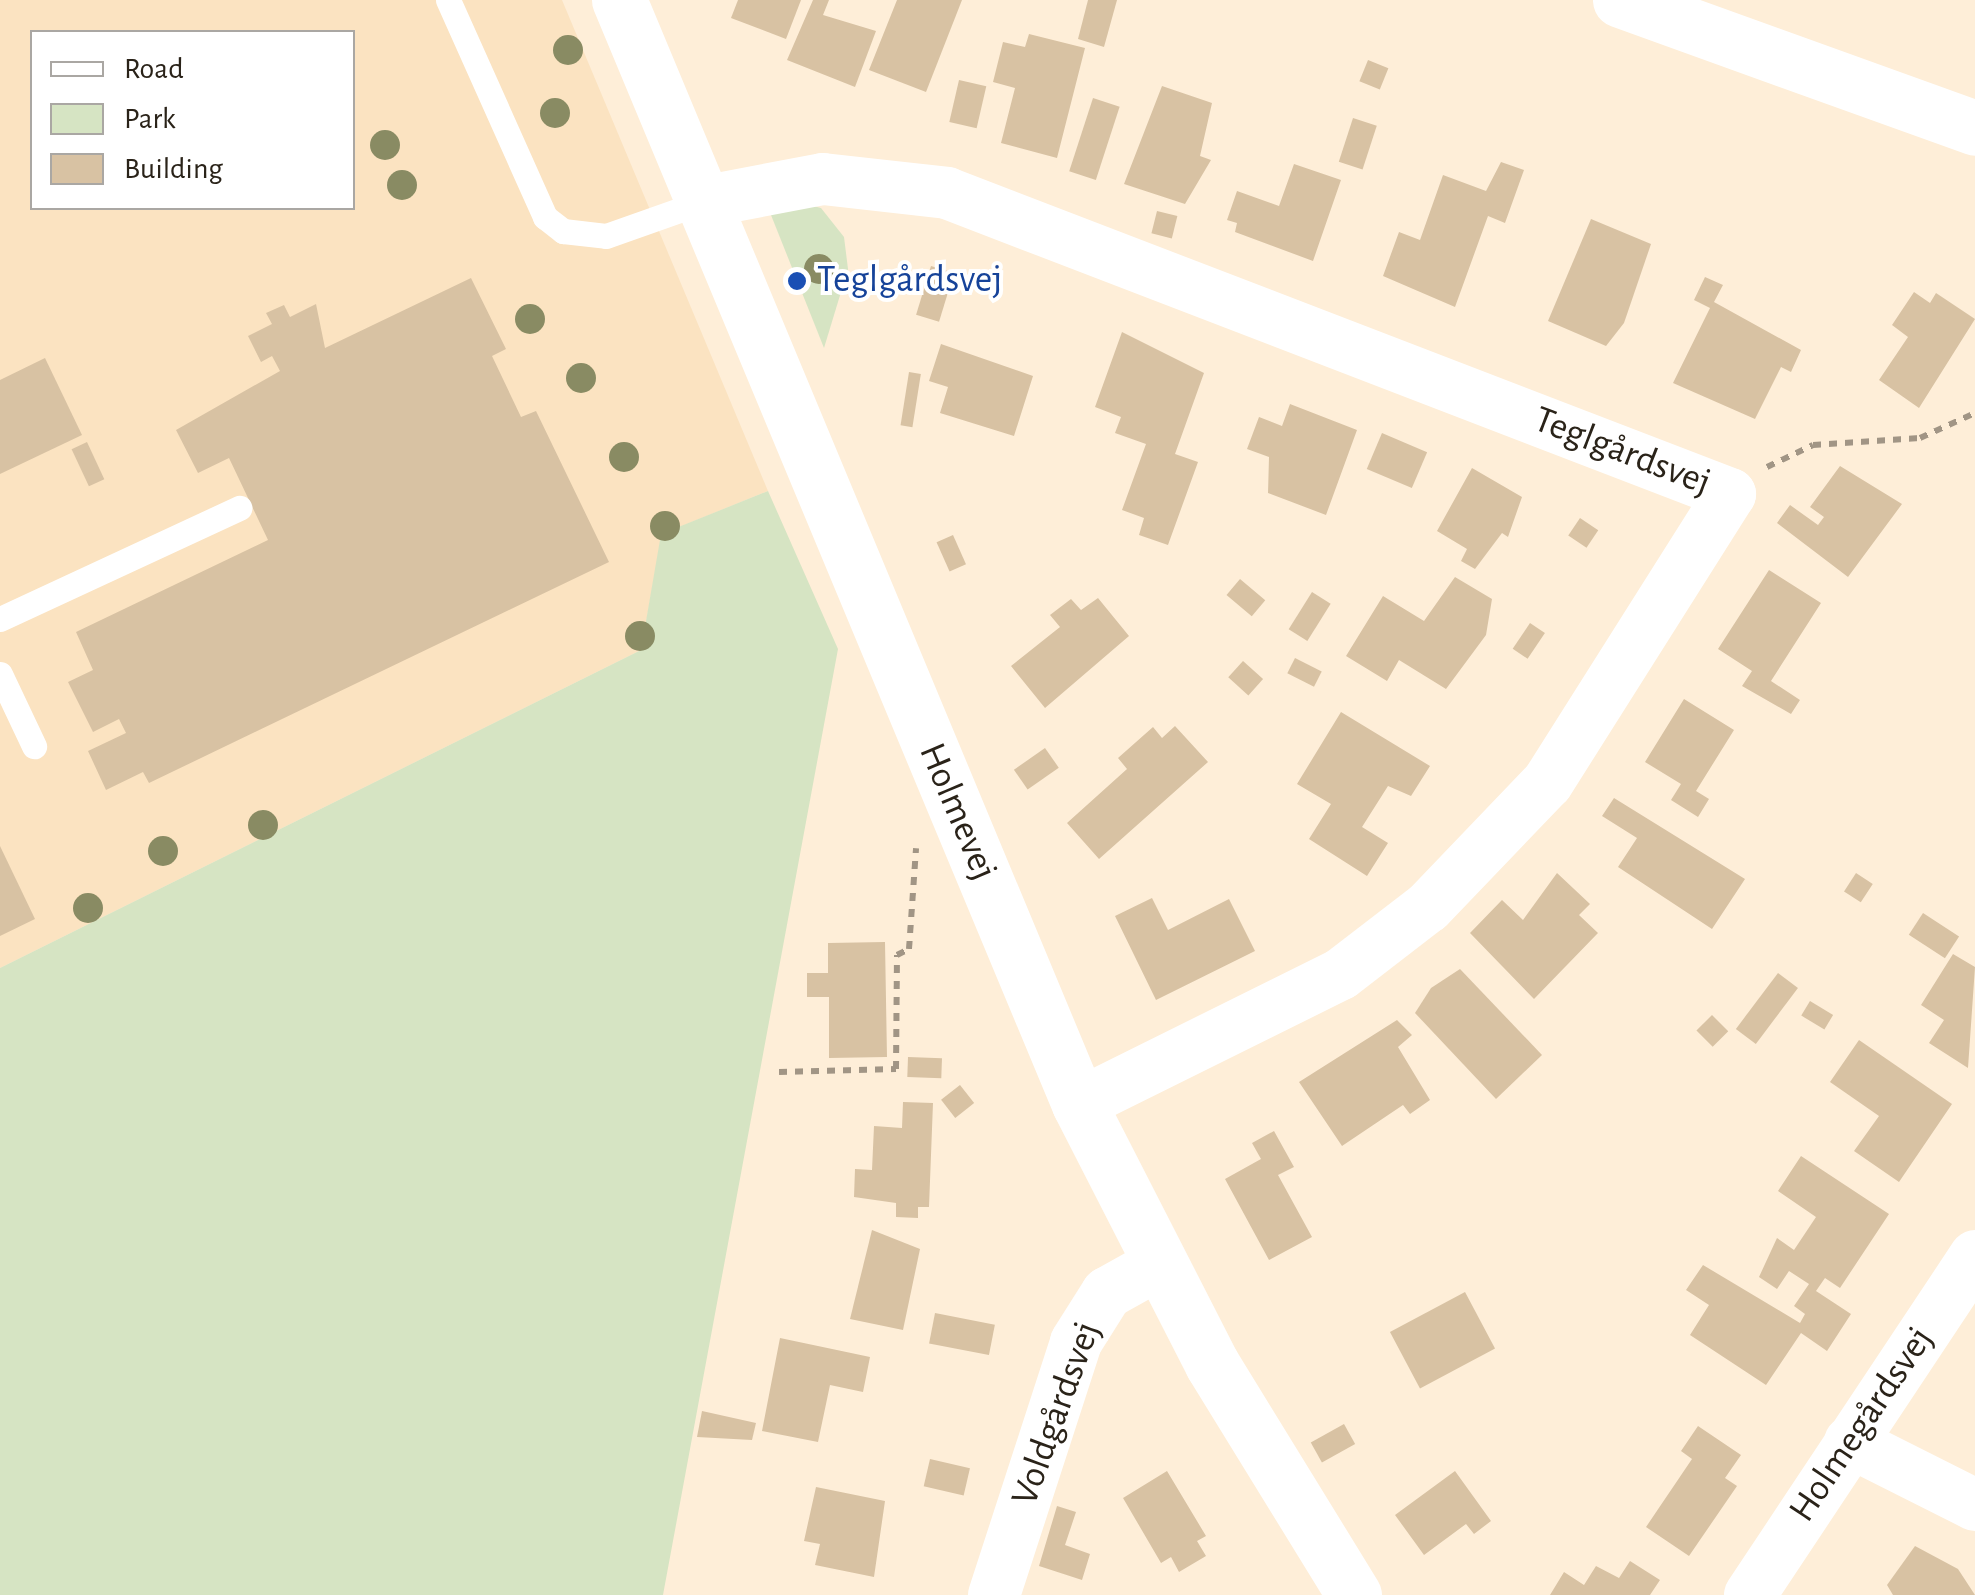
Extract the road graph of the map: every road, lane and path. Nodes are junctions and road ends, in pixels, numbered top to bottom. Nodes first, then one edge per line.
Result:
1 (448, 0) edge
2 (620, 0) edge
3 (1620, 0) edge
4 (1975, 128) edge
5 (702, 202) junction
6 (1975, 413) edge
7 (1730, 494) junction
8 (239, 508) dead end
9 (0, 619) edge
10 (0, 674) edge
11 (34, 746) dead end
12 (916, 840) dead end
13 (780, 1072) dead end
14 (1080, 1104) junction
15 (1975, 1256) edge
16 (1159, 1264) junction
17 (1850, 1442) junction
18 (1975, 1505) edge
19 (994, 1595) edge
20 (1354, 1595) edge
21 (1750, 1595) edge

1 - 5 lane
2 - 5 street, Holmevej
3 - 4 street
5 - 7 street, Teglgårdsvej
5 - 14 street, Holmevej
6 - 7 path
7 - 14 street, Teglgårdsvej
8 - 9 lane
10 - 11 lane
12 - 13 path
14 - 16 street, Holmevej
15 - 17 street, Holmegårdsvej
16 - 19 street, Voldgårdsvej
16 - 20 street, Holmevej
17 - 18 street
17 - 21 street, Holmegårdsvej

